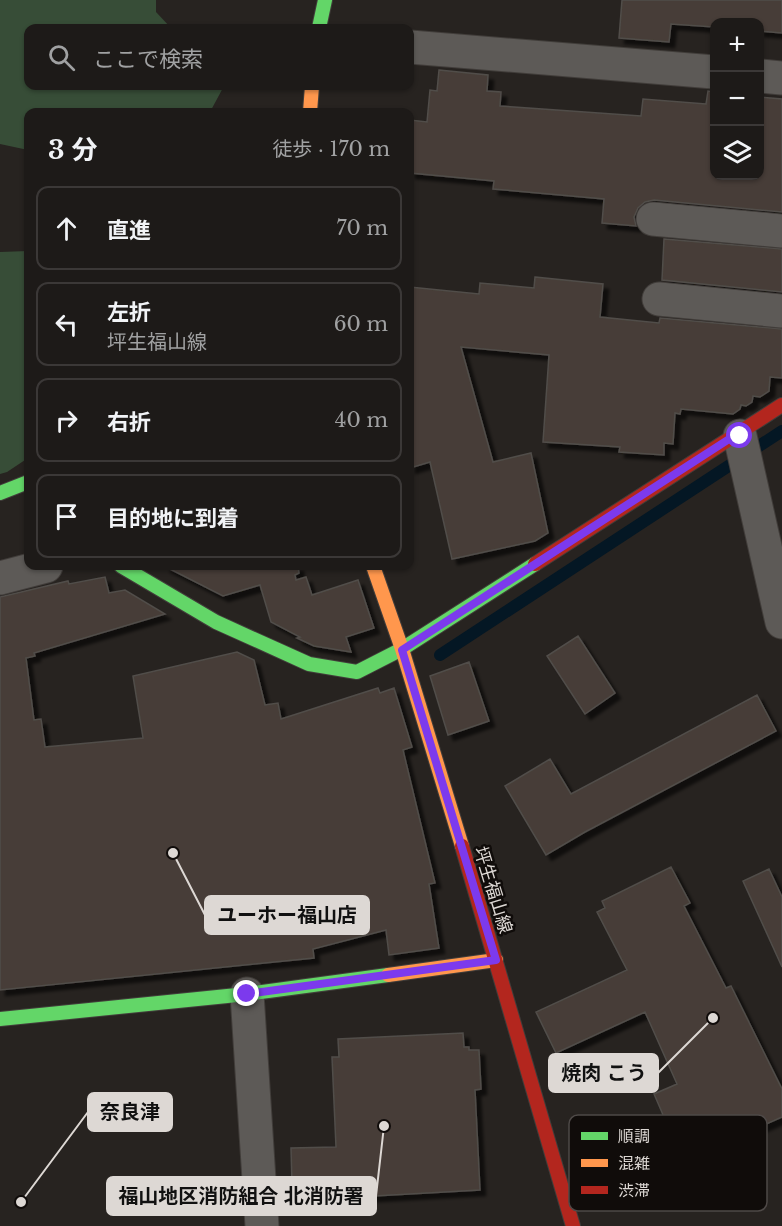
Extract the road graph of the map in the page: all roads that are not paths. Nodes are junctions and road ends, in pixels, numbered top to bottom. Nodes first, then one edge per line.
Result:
1 (325, 0) edge
2 (320, 24) edge
3 (414, 47) edge
4 (710, 72) edge
5 (764, 76) edge
6 (782, 78) edge
7 (312, 90) edge
8 (310, 108) edge
9 (652, 219) dead end
10 (782, 231) edge
11 (659, 299) dead end
12 (782, 311) edge
13 (782, 405) edge
14 (740, 434) junction
15 (24, 484) edge
16 (0, 493) edge
17 (31, 570) edge
18 (128, 570) edge
19 (374, 570) edge
20 (0, 578) edge
21 (782, 622) edge
22 (402, 650) junction
23 (496, 960) junction
24 (247, 994) junction
25 (0, 1019) edge
26 (262, 1226) edge
27 (573, 1226) edge

1 - 2 street
3 - 4 street
5 - 6 street
7 - 8 street
9 - 10 street
11 - 12 street
13 - 14 street
14 - 21 street
14 - 22 street
15 - 16 street
17 - 20 street
18 - 22 street
19 - 22 street, 坪生福山線
22 - 23 street, 坪生福山線
23 - 24 street
23 - 27 street, 坪生福山線
24 - 25 street
24 - 26 street

